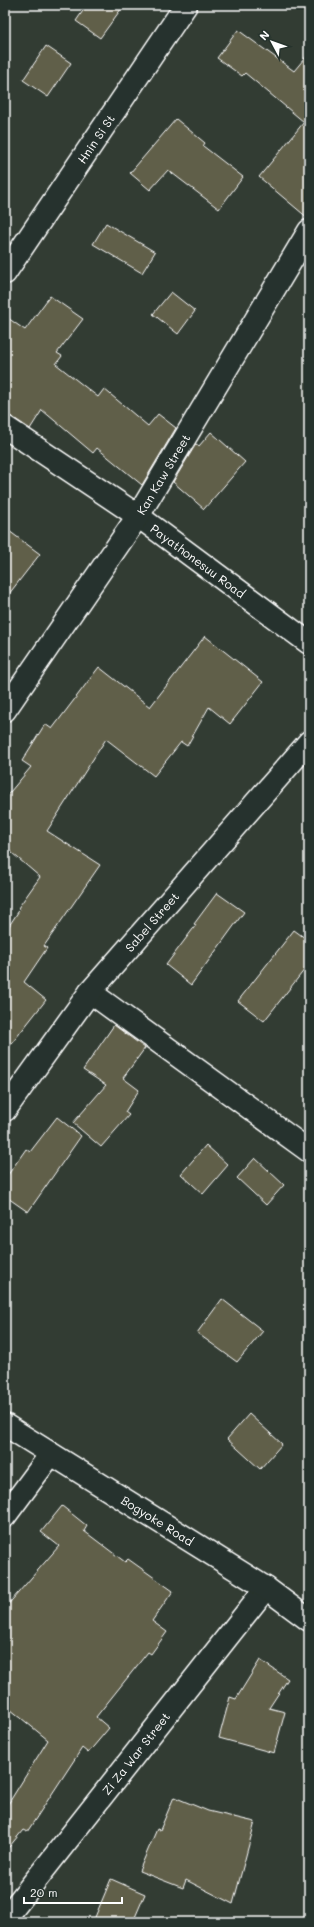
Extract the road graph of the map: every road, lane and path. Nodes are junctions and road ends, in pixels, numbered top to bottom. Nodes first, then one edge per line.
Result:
1 (186, 5) edge
2 (309, 231) edge
3 (5, 273) edge
4 (5, 427) edge
5 (138, 516) junction
6 (309, 643) edge
7 (5, 710) edge
8 (309, 742) edge
9 (90, 992) junction
10 (5, 1110) edge
11 (309, 1151) edge
12 (5, 1424) edge
13 (51, 1454) junction
14 (5, 1516) edge
15 (266, 1588) junction
16 (309, 1620) edge
17 (5, 1919) edge

1 - 3 street, Hnin Si St
2 - 5 street, Kan Kaw Street
4 - 5 street, Payathonesuu Road
5 - 6 street, Payathonesuu Road
5 - 7 street, Kan Kaw Street
8 - 9 street, Sabel Street
9 - 10 street, Sabel Street
9 - 11 street
12 - 13 street, Bogyoke Road
13 - 14 street
13 - 15 street, Bogyoke Road
15 - 16 street, Bogyoke Road
15 - 17 street, Zi Za War Street

